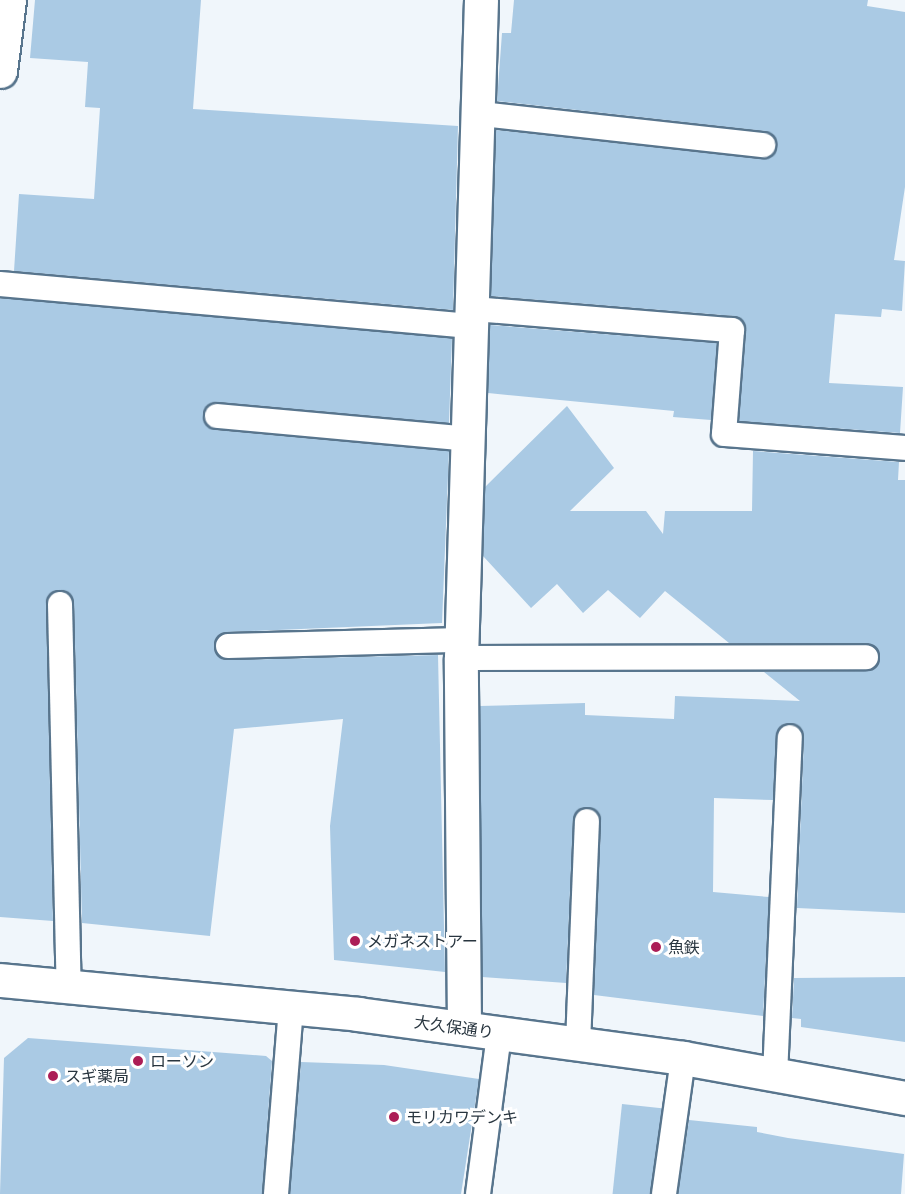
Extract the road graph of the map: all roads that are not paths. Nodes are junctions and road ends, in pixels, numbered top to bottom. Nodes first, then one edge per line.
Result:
1 (9, 0) edge
2 (481, 0) edge
3 (1, 55) edge
4 (481, 114) junction
5 (763, 145) dead end
6 (0, 284) edge
7 (474, 318) junction
8 (217, 416) dead end
9 (469, 440) junction
10 (905, 448) edge
11 (60, 604) dead end
12 (228, 646) dead end
13 (461, 649) junction
14 (866, 657) dead end
15 (790, 737) dead end
16 (587, 821) dead end
17 (0, 980) edge
18 (69, 986) junction
19 (291, 1006) junction
20 (464, 1028) junction
21 (499, 1034) junction
22 (578, 1044) junction
23 (683, 1059) junction
24 (775, 1076) junction
25 (905, 1098) edge
26 (276, 1194) edge
27 (478, 1194) edge
28 (664, 1194) edge

1 - 3 street
2 - 4 street
4 - 5 lane
4 - 7 street
6 - 7 lane
7 - 9 street
7 - 10 lane
8 - 9 lane
9 - 13 street
11 - 18 lane
12 - 13 lane
13 - 14 lane
13 - 20 street
15 - 24 lane
16 - 22 lane
17 - 18 street, 大久保通り
18 - 19 street, 大久保通り
19 - 20 street, 大久保通り
19 - 26 lane
20 - 21 street, 大久保通り
21 - 22 street, 大久保通り
21 - 27 lane
22 - 23 street, 大久保通り
23 - 24 street, 大久保通り
23 - 28 lane
24 - 25 street, 大久保通り

